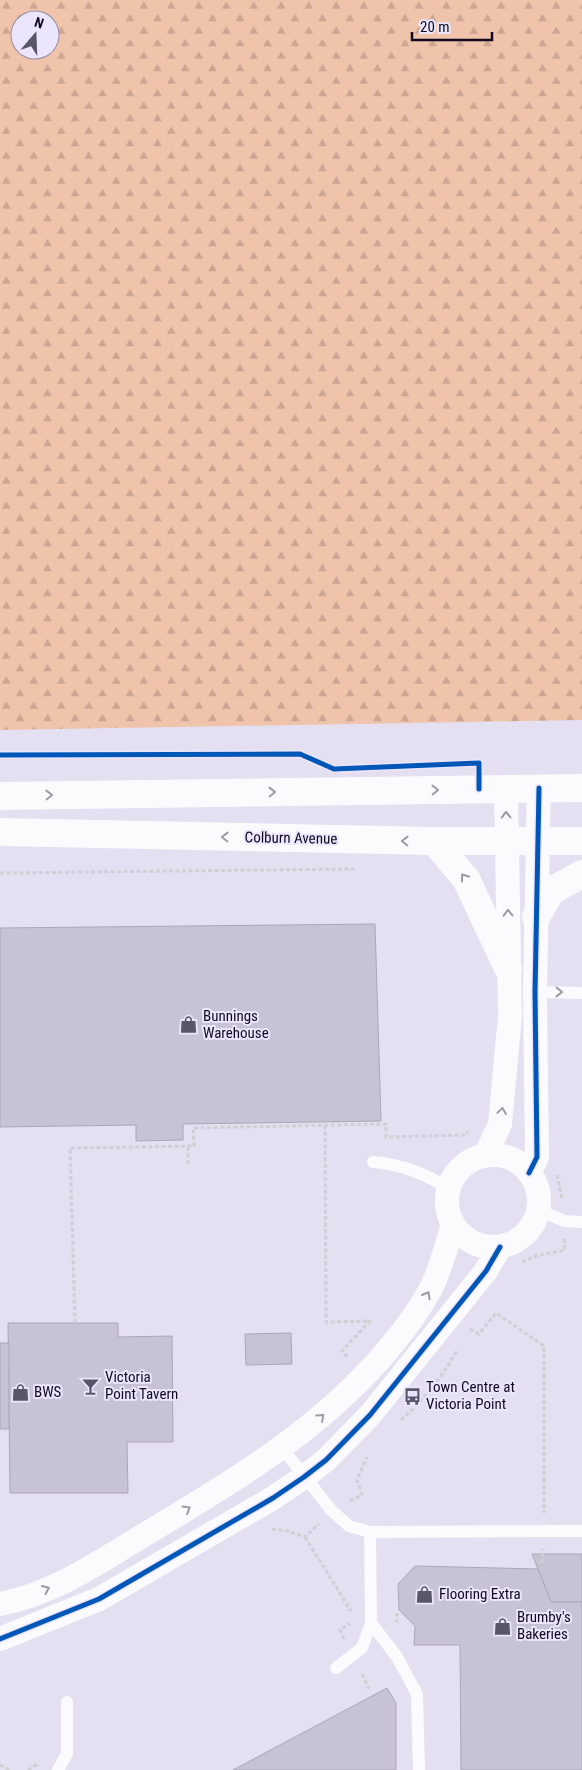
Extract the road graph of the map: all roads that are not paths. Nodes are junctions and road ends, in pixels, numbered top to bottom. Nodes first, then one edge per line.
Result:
1 (539, 788) junction
2 (582, 788) edge
3 (506, 789) junction
4 (0, 796) edge
5 (0, 832) edge
6 (434, 841) junction
7 (507, 841) junction
8 (538, 841) junction
9 (582, 841) edge
10 (582, 874) edge
11 (536, 917) junction
12 (508, 968) junction
13 (535, 992) junction
14 (582, 993) edge
15 (485, 1156) junction
16 (373, 1162) dead end
17 (529, 1173) junction
18 (449, 1188) junction
19 (538, 1210) junction
20 (582, 1222) edge
21 (453, 1224) junction
22 (500, 1247) junction
23 (282, 1448) junction
24 (304, 1477) junction
25 (582, 1531) edge
26 (370, 1532) junction
27 (0, 1604) edge
28 (372, 1624) junction
29 (0, 1639) edge
30 (336, 1668) dead end
31 (67, 1702) dead end
32 (58, 1770) edge
33 (418, 1770) edge

1 - 2 main road
1 - 3 main road
1 - 8 street
4 -> 3 main road
7 -> 3 street
6 -> 5 main road, Colburn Avenue
6 - 7 main road, Colburn Avenue
12 -> 6 main road
7 - 8 main road, Colburn Avenue
12 -> 7 street
8 - 9 main road, Colburn Avenue
8 - 11 street
10 - 11 main road
11 - 13 street
15 -> 12 street
13 -> 14 lane
13 - 17 street
15 - 17 street
15 - 18 street
16 - 18 lane
17 - 19 street
18 - 21 street
19 - 20 lane
19 - 22 street
21 - 22 street
23 -> 21 street
22 - 24 street
23 - 24 lane
27 -> 23 street
24 - 26 lane
24 - 29 street
25 - 26 lane
26 - 28 lane
28 - 30 lane
28 - 33 lane
31 - 32 lane

